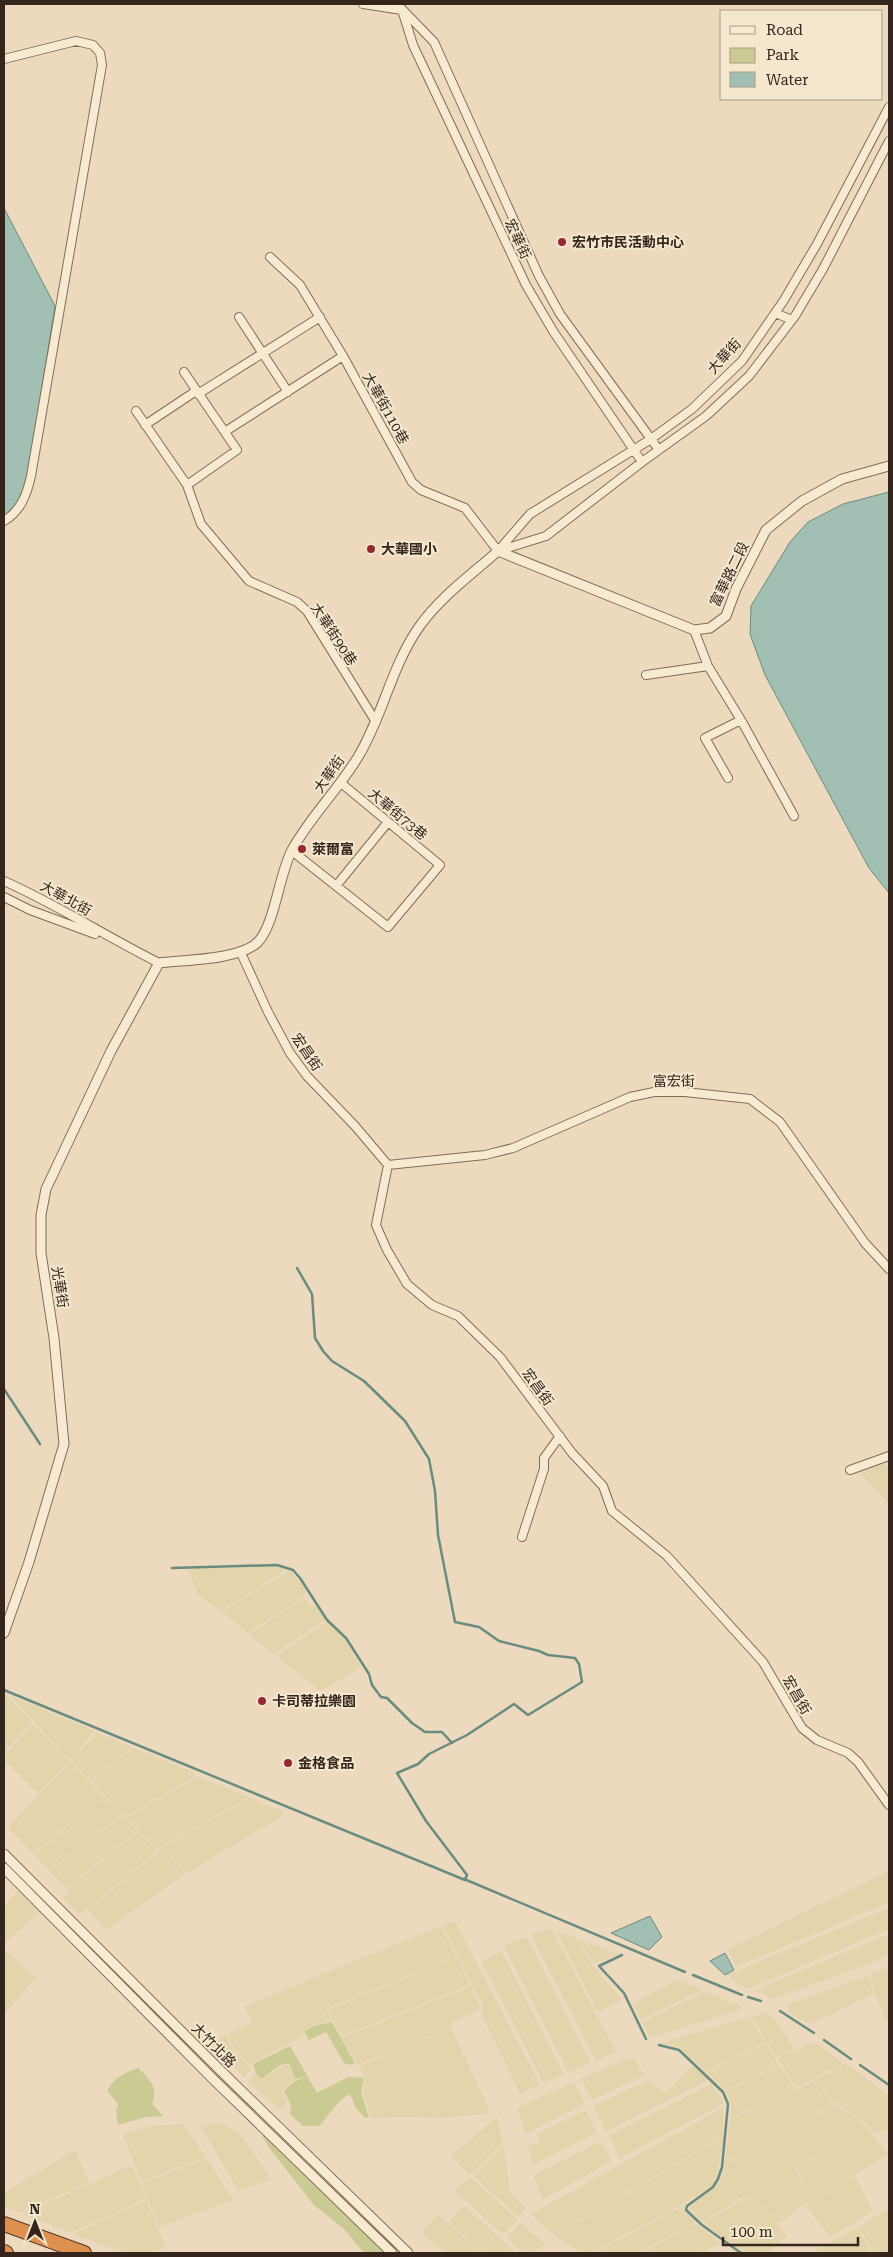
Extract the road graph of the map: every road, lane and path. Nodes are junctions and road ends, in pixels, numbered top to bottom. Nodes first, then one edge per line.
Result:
1 (363, 4) edge
2 (400, 6) edge
3 (4, 59) edge
4 (889, 107) edge
5 (889, 141) edge
6 (496, 183) junction
7 (847, 187) junction
8 (481, 188) junction
9 (861, 195) junction
10 (270, 257) dead end
11 (540, 279) junction
12 (526, 285) junction
13 (775, 313) junction
14 (240, 317) dead end
15 (320, 317) junction
16 (792, 320) junction
17 (264, 354) junction
18 (343, 356) junction
19 (184, 372) dead end
20 (197, 392) junction
21 (288, 392) junction
22 (136, 411) dead end
23 (145, 425) junction
24 (226, 431) junction
25 (652, 439) junction
26 (632, 450) junction
27 (659, 450) junction
28 (642, 462) junction
29 (889, 466) edge
30 (187, 485) junction
31 (4, 521) edge
32 (498, 551) junction
33 (694, 630) junction
34 (708, 666) junction
35 (646, 675) dead end
36 (741, 720) junction
37 (376, 722) junction
38 (728, 778) dead end
39 (341, 782) junction
40 (794, 816) dead end
41 (388, 822) junction
42 (292, 850) junction
43 (4, 881) edge
44 (336, 886) junction
45 (4, 897) edge
46 (114, 941) junction
47 (241, 952) junction
48 (159, 964) junction
49 (388, 1165) junction
50 (889, 1269) edge
51 (560, 1436) junction
52 (889, 1456) edge
53 (850, 1470) dead end
54 (522, 1537) dead end
55 (4, 1632) edge
56 (889, 1805) edge
57 (4, 1854) edge
58 (4, 1868) edge
59 (4, 2224) edge
60 (84, 2253) edge
61 (392, 2253) edge
62 (408, 2253) edge

1 - 2 street
2 - 6 street, 宏華街
2 - 8 street, 宏華街
3 - 31 street
4 - 7 street, 大華街
5 - 9 street, 大華街
6 - 8 street
6 - 11 street, 宏華街
7 - 9 street
7 - 13 street, 大華街
8 - 12 street, 宏華街
9 - 16 street, 大華街
10 - 15 street, 大華街110巷
11 - 12 street
11 - 25 street, 宏華街
12 - 26 street, 宏華街
13 - 16 street
13 - 25 street, 大華街
14 - 17 street
15 - 17 street
15 - 18 street, 大華街110巷
16 - 27 street, 大華街
17 - 20 street
17 - 21 street
18 - 21 street
18 - 32 street, 大華街110巷
19 - 20 street
20 - 23 street
20 - 24 street
21 - 24 street
22 - 23 street, 大華街90巷
23 - 30 street, 大華街90巷
24 - 30 street
25 - 26 street, 大華街
25 - 27 street, 宏華街
26 - 28 street, 宏華街
26 - 32 street, 大華街
27 - 28 street, 大華街
28 - 32 street, 大華街
29 - 33 street, 富華路二段
30 - 37 street, 大華街90巷
32 - 33 street
32 - 37 street, 大華街
33 - 34 street
34 - 35 street
34 - 36 street
36 - 38 street
36 - 40 street
37 - 39 street, 大華街
39 - 41 street, 大華街73巷
39 - 42 street, 大華街
41 - 44 street
41 - 44 street, 大華街73巷
42 - 44 street
42 - 47 street, 大華街
43 - 46 street, 大華北街
45 - 46 street, 大華北街
46 - 48 street, 大華北街
47 - 48 street, 大華街
47 - 49 street, 宏昌街
48 - 55 street, 光華街
49 - 50 street, 富宏街
49 - 51 street, 宏昌街
51 - 54 street
51 - 56 street, 宏昌街
52 - 53 street
57 - 62 street, 大竹北路
58 - 61 street, 大竹北路
59 - 60 highway

